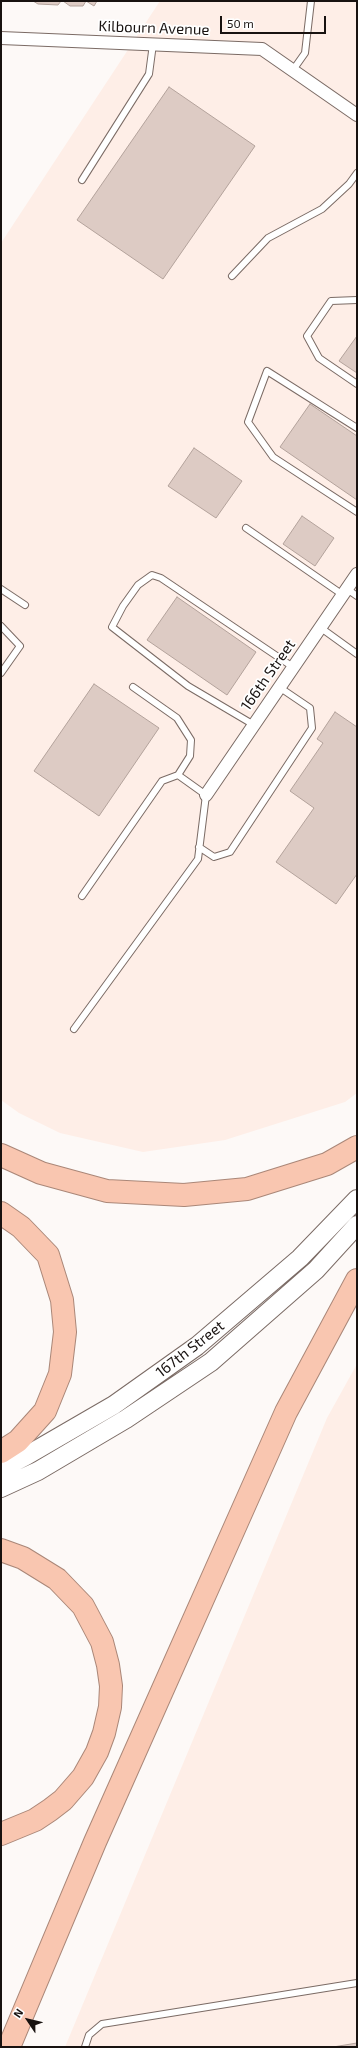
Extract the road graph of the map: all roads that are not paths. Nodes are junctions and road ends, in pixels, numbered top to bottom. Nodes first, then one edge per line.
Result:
1 (311, 1) edge
2 (1, 38) edge
3 (153, 44) junction
4 (293, 70) junction
5 (357, 115) edge
6 (357, 173) edge
7 (82, 180) dead end
8 (232, 276) dead end
9 (357, 300) edge
10 (357, 384) edge
11 (357, 428) edge
12 (357, 512) edge
13 (246, 528) dead end
14 (357, 574) edge
15 (1, 589) edge
16 (345, 592) junction
17 (357, 596) edge
18 (24, 605) dead end
19 (1, 626) edge
20 (320, 628) junction
21 (357, 654) edge
22 (293, 667) junction
23 (1, 673) edge
24 (133, 687) dead end
25 (279, 687) junction
26 (254, 725) junction
27 (178, 775) junction
28 (206, 794) junction
29 (199, 847) junction
30 (82, 896) dead end
31 (74, 1029) dead end
32 (357, 1147) edge
33 (1, 1155) edge
34 (357, 1199) edge
35 (1, 1212) edge
36 (357, 1225) edge
37 (357, 1280) edge
38 (1, 1452) edge
39 (1, 1469) edge
40 (1, 1488) edge
41 (1, 1550) edge
42 (1, 1834) edge
43 (357, 1983) edge
44 (10, 2047) edge
45 (85, 2047) edge

1 - 4 lane
2 - 3 street, Kilbourn Avenue
3 - 4 street, Kilbourn Avenue
3 - 7 lane
4 - 5 street, Kilbourn Avenue
6 - 8 lane
9 - 10 lane
11 - 12 lane
13 - 16 lane
14 - 16 street, 166th Street
15 - 18 lane
16 - 17 lane
16 - 20 street, 166th Street
19 - 23 lane
20 - 21 lane
20 - 22 street, 166th Street
22 - 25 street, 166th Street
22 - 26 lane
24 - 27 lane
25 - 26 street, 166th Street
25 - 29 lane
26 - 28 street, 166th Street
27 - 28 lane
27 - 30 lane
28 - 29 lane
29 - 31 lane
32 - 33 highway
34 - 39 main road, 167th Street
35 - 38 highway
36 - 40 main road, 167th Street
37 - 44 highway
41 - 42 highway
43 - 45 lane

